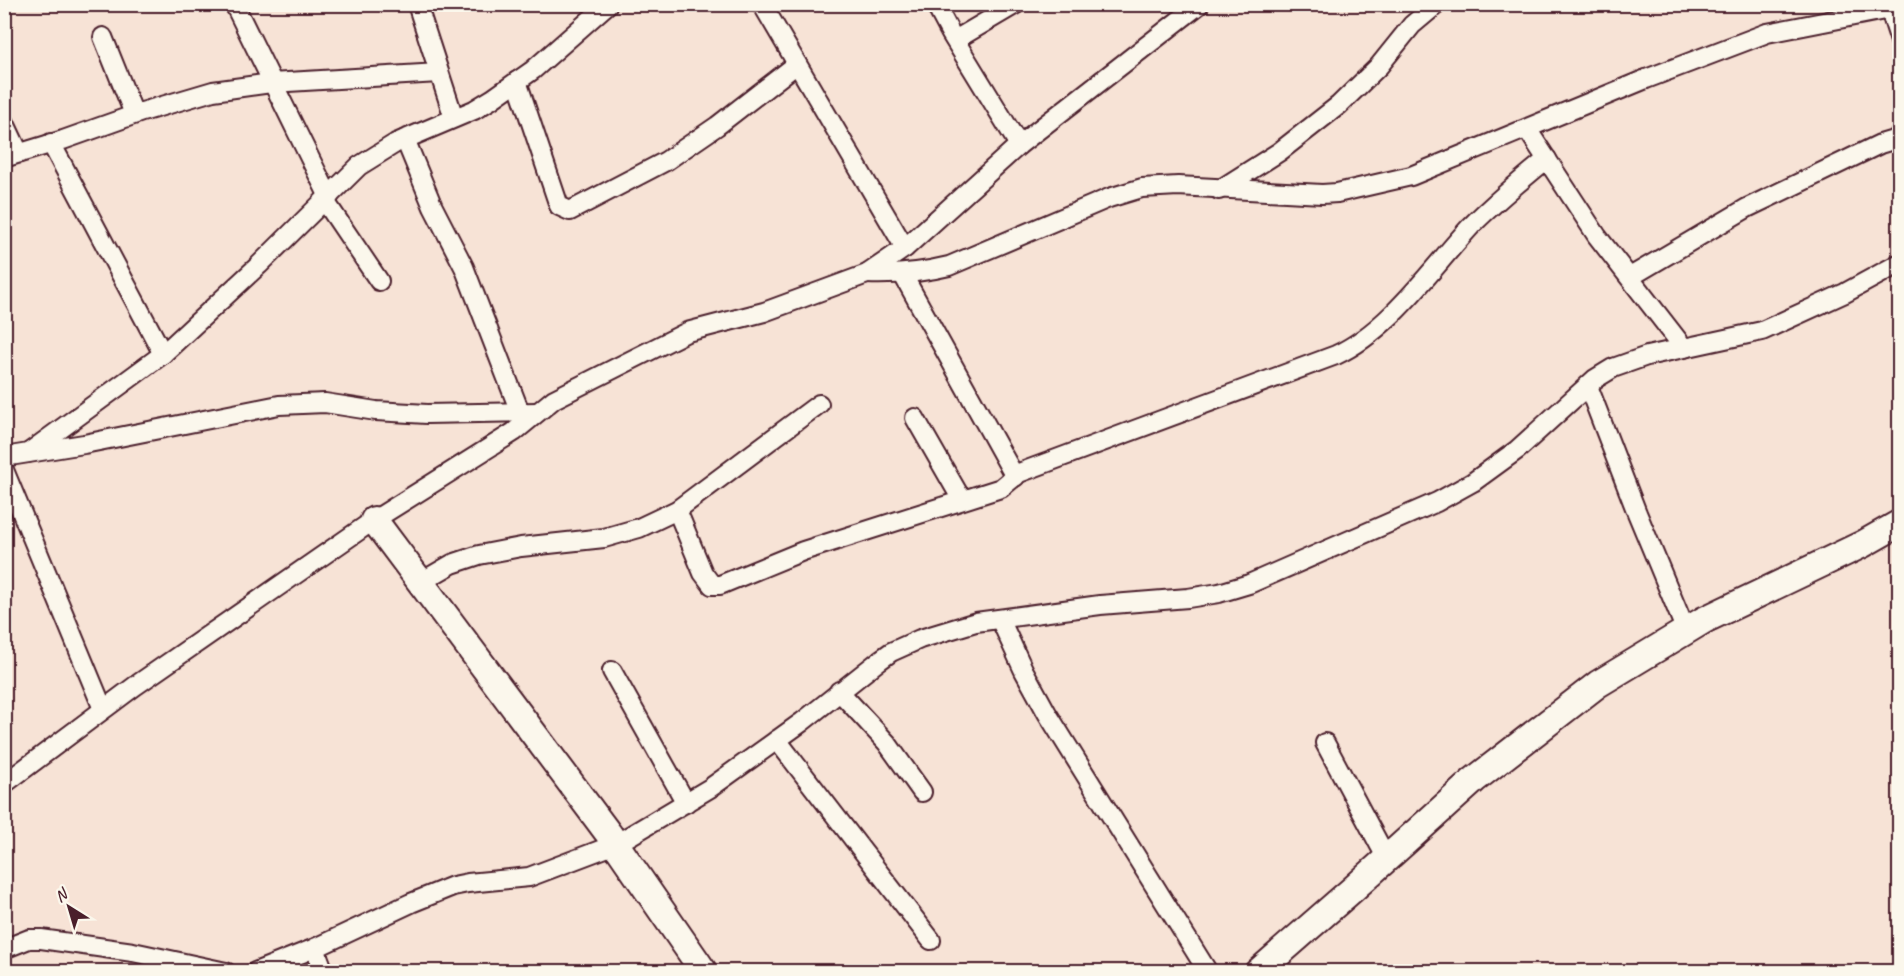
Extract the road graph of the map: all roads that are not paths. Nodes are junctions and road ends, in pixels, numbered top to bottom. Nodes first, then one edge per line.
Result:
1 (234, 4) edge
2 (417, 4) edge
3 (608, 4) edge
4 (762, 4) edge
5 (935, 4) edge
6 (1016, 4) edge
7 (1200, 4) edge
8 (1437, 4) edge
9 (1892, 7) edge
10 (103, 37) dead end
11 (955, 40) junction
12 (1899, 41) edge
13 (798, 64) junction
14 (439, 73) junction
15 (517, 81) junction
16 (271, 83) junction
17 (134, 114) junction
18 (454, 118) junction
19 (4, 121) edge
20 (1527, 129) junction
21 (1899, 138) edge
22 (405, 139) junction
23 (51, 143) junction
24 (1019, 145) junction
25 (12, 155) edge
26 (1546, 159) junction
27 (1219, 190) junction
28 (327, 199) junction
29 (905, 248) junction
30 (1899, 263) edge
31 (867, 274) junction
32 (903, 275) junction
33 (1630, 277) junction
34 (379, 281) dead end
35 (1684, 348) junction
36 (163, 354) junction
37 (1588, 386) junction
38 (819, 404) dead end
39 (529, 412) junction
40 (915, 418) dead end
41 (28, 453) junction
42 (4, 457) edge
43 (4, 470) edge
44 (1014, 477) junction
45 (962, 500) junction
46 (677, 510) junction
47 (375, 520) junction
48 (1899, 523) edge
49 (421, 582) junction
50 (1000, 619) junction
51 (1686, 631) junction
52 (612, 671) dead end
53 (839, 691) junction
54 (103, 710) junction
55 (777, 740) junction
56 (1325, 743) dead end
57 (4, 784) edge
58 (922, 792) dead end
59 (686, 802) junction
60 (616, 844) junction
61 (1387, 859) junction
62 (931, 939) dead end
63 (315, 948) junction
64 (4, 949) edge
65 (226, 972) edge
66 (255, 972) edge
67 (324, 972) edge
68 (704, 972) edge
69 (1208, 972) edge
70 (1258, 972) edge

1 - 16 street
2 - 14 street
3 - 15 street
4 - 13 street
5 - 11 street
6 - 11 street
7 - 24 street
8 - 27 street
9 - 12 street
9 - 20 street
10 - 17 street
11 - 24 street
13 - 15 street
13 - 29 street
14 - 16 street
14 - 18 street
15 - 18 street
16 - 17 street
16 - 28 street
17 - 23 street
18 - 22 street
19 - 25 street
20 - 26 street
20 - 27 street
21 - 33 street
22 - 28 street
22 - 39 street
23 - 25 street
23 - 36 street
24 - 29 street
26 - 33 street
26 - 44 street
27 - 32 street
28 - 34 street
28 - 36 street
29 - 31 street
30 - 35 street
31 - 32 street
31 - 39 street
32 - 44 street
33 - 35 street
35 - 37 street
36 - 41 street
37 - 50 street
37 - 51 street
38 - 46 street
39 - 41 street
39 - 47 street
40 - 45 street
41 - 42 street
43 - 54 street
44 - 45 street
45 - 46 street
46 - 49 street
47 - 49 street
47 - 54 street
48 - 51 street
49 - 60 street
50 - 53 street
50 - 69 street
51 - 61 street
52 - 59 street
53 - 55 street
53 - 58 street
54 - 57 street
55 - 59 street
55 - 62 street
56 - 61 street
59 - 60 street
60 - 63 street
60 - 68 street
61 - 70 street
63 - 66 street
63 - 67 street
64 - 65 street

